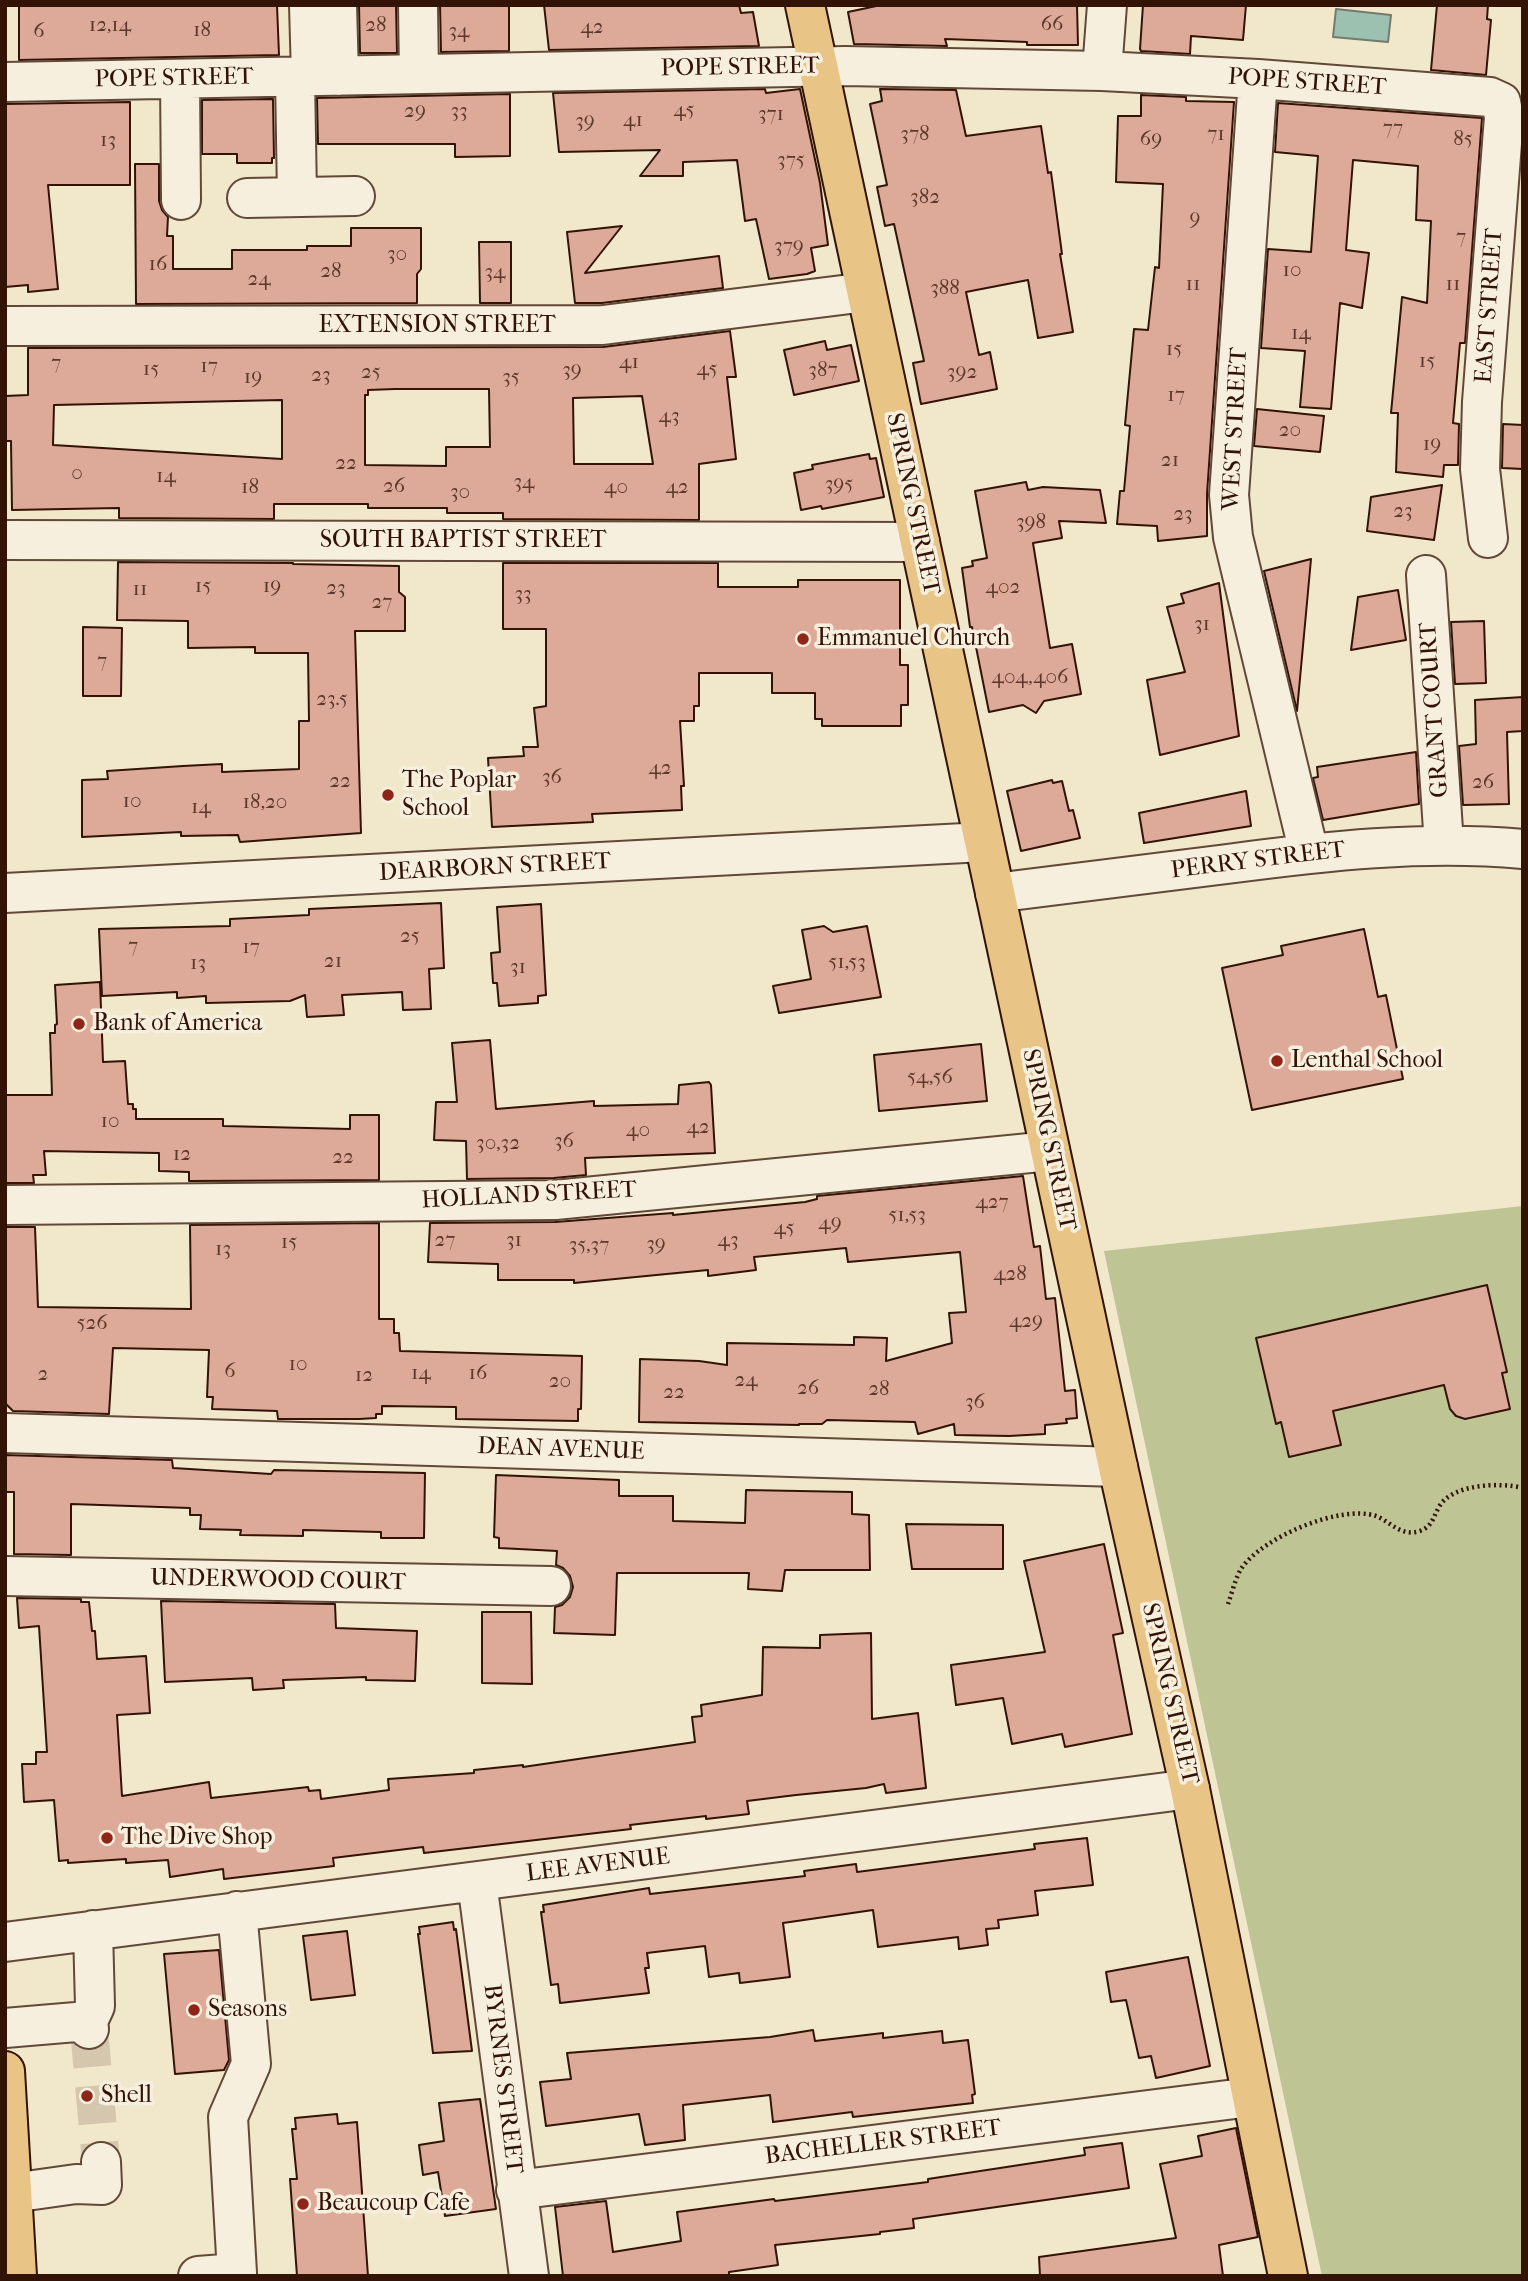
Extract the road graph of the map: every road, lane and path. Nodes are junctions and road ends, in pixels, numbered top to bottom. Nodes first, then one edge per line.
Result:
1 (309, 5) edge
2 (337, 5) edge
3 (418, 5) edge
4 (805, 5) edge
5 (1107, 5) edge
6 (817, 67) junction
7 (1102, 71) junction
8 (419, 75) junction
9 (315, 76) junction
10 (180, 79) junction
11 (1258, 79) junction
12 (5, 82) edge
13 (1475, 96) joint
14 (297, 197) junction
15 (355, 197) dead end
16 (247, 198) dead end
17 (181, 200) dead end
18 (866, 292) junction
19 (5, 326) edge
20 (1488, 538) dead end
21 (5, 540) edge
22 (920, 542) junction
23 (1426, 575) dead end
24 (984, 842) junction
25 (1444, 845) junction
26 (1523, 849) edge
27 (1309, 853) junction
28 (5, 893) edge
29 (995, 893) junction
30 (1050, 1151) junction
31 (5, 1205) edge
32 (5, 1433) edge
33 (1118, 1467) junction
34 (1523, 1488) edge
35 (5, 1576) edge
36 (551, 1586) dead end
37 (1228, 1604) dead end
38 (1190, 1789) junction
39 (477, 1882) junction
40 (237, 1911) junction
41 (93, 1930) junction
42 (5, 1942) edge
43 (5, 2028) edge
44 (6, 2096) edge
45 (1251, 2097) junction
46 (84, 2170) dead end
47 (516, 2190) junction
48 (12, 2193) junction
49 (17, 2276) edge
50 (198, 2276) edge
51 (529, 2276) edge
52 (1288, 2276) edge

1 - 9 street
2 - 9 street
3 - 8 street
4 - 6 main road, SPRING STREET
5 - 7 street
6 - 7 street, POPE STREET
6 - 8 street, POPE STREET
6 - 18 main road, SPRING STREET
7 - 11 street, POPE STREET
8 - 9 street, POPE STREET
9 - 10 street, POPE STREET
9 - 14 street
10 - 12 street, POPE STREET
10 - 17 street
11 - 13 street, POPE STREET
11 - 27 street, WEST STREET
13 - 20 street, EAST STREET
14 - 15 street
14 - 16 street
18 - 19 street, EXTENSION STREET
18 - 22 main road, SPRING STREET
21 - 22 street, SOUTH BAPTIST STREET
22 - 24 main road, SPRING STREET
23 - 25 street, GRANT COURT
24 - 28 street, DEARBORN STREET
24 - 29 main road, SPRING STREET
25 - 26 street, PERRY STREET
25 - 27 street, PERRY STREET
27 - 29 street, PERRY STREET
29 - 30 main road, SPRING STREET
30 - 31 street, HOLLAND STREET
30 - 33 main road, SPRING STREET
32 - 33 street, DEAN AVENUE
33 - 38 main road, SPRING STREET
34 - 37 path
35 - 36 street, UNDERWOOD COURT
38 - 39 street, LEE AVENUE
38 - 45 main road, SPRING STREET
39 - 40 street, LEE AVENUE
39 - 47 street, BYRNES STREET
40 - 41 street, LEE AVENUE
40 - 50 street
41 - 42 street, LEE AVENUE
41 - 43 street
44 - 48 main road
45 - 47 street, BACHELLER STREET
45 - 52 main road, SPRING STREET
46 - 48 street
47 - 51 street, BYRNES STREET
48 - 49 main road

